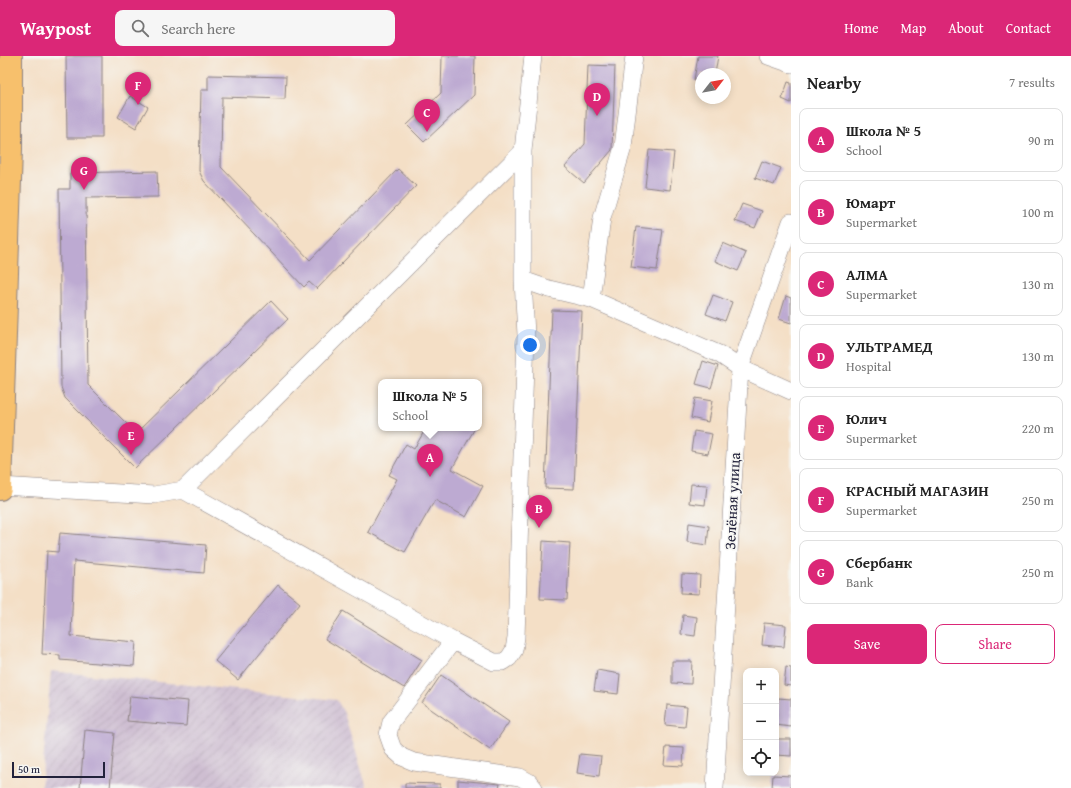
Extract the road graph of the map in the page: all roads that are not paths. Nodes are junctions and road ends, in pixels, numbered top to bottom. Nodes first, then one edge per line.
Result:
1 (533, 56) edge
2 (634, 56) edge
3 (768, 56) edge
4 (8, 61) edge
5 (791, 64) edge
6 (523, 151) junction
7 (791, 222) edge
8 (523, 280) junction
9 (592, 299) junction
10 (740, 368) junction
11 (791, 392) edge
12 (0, 486) edge
13 (0, 489) edge
14 (183, 490) junction
15 (453, 641) junction
16 (534, 788) edge
17 (715, 788) edge

1 - 6 street
2 - 9 street
3 - 5 street
4 - 12 highway
6 - 8 street
6 - 14 street
7 - 10 street, Зелёная улица
8 - 9 street
8 - 15 street
9 - 10 street
10 - 11 street
10 - 17 street, Зелёная улица
12 - 13 highway
12 - 14 street
14 - 15 street
15 - 16 street

